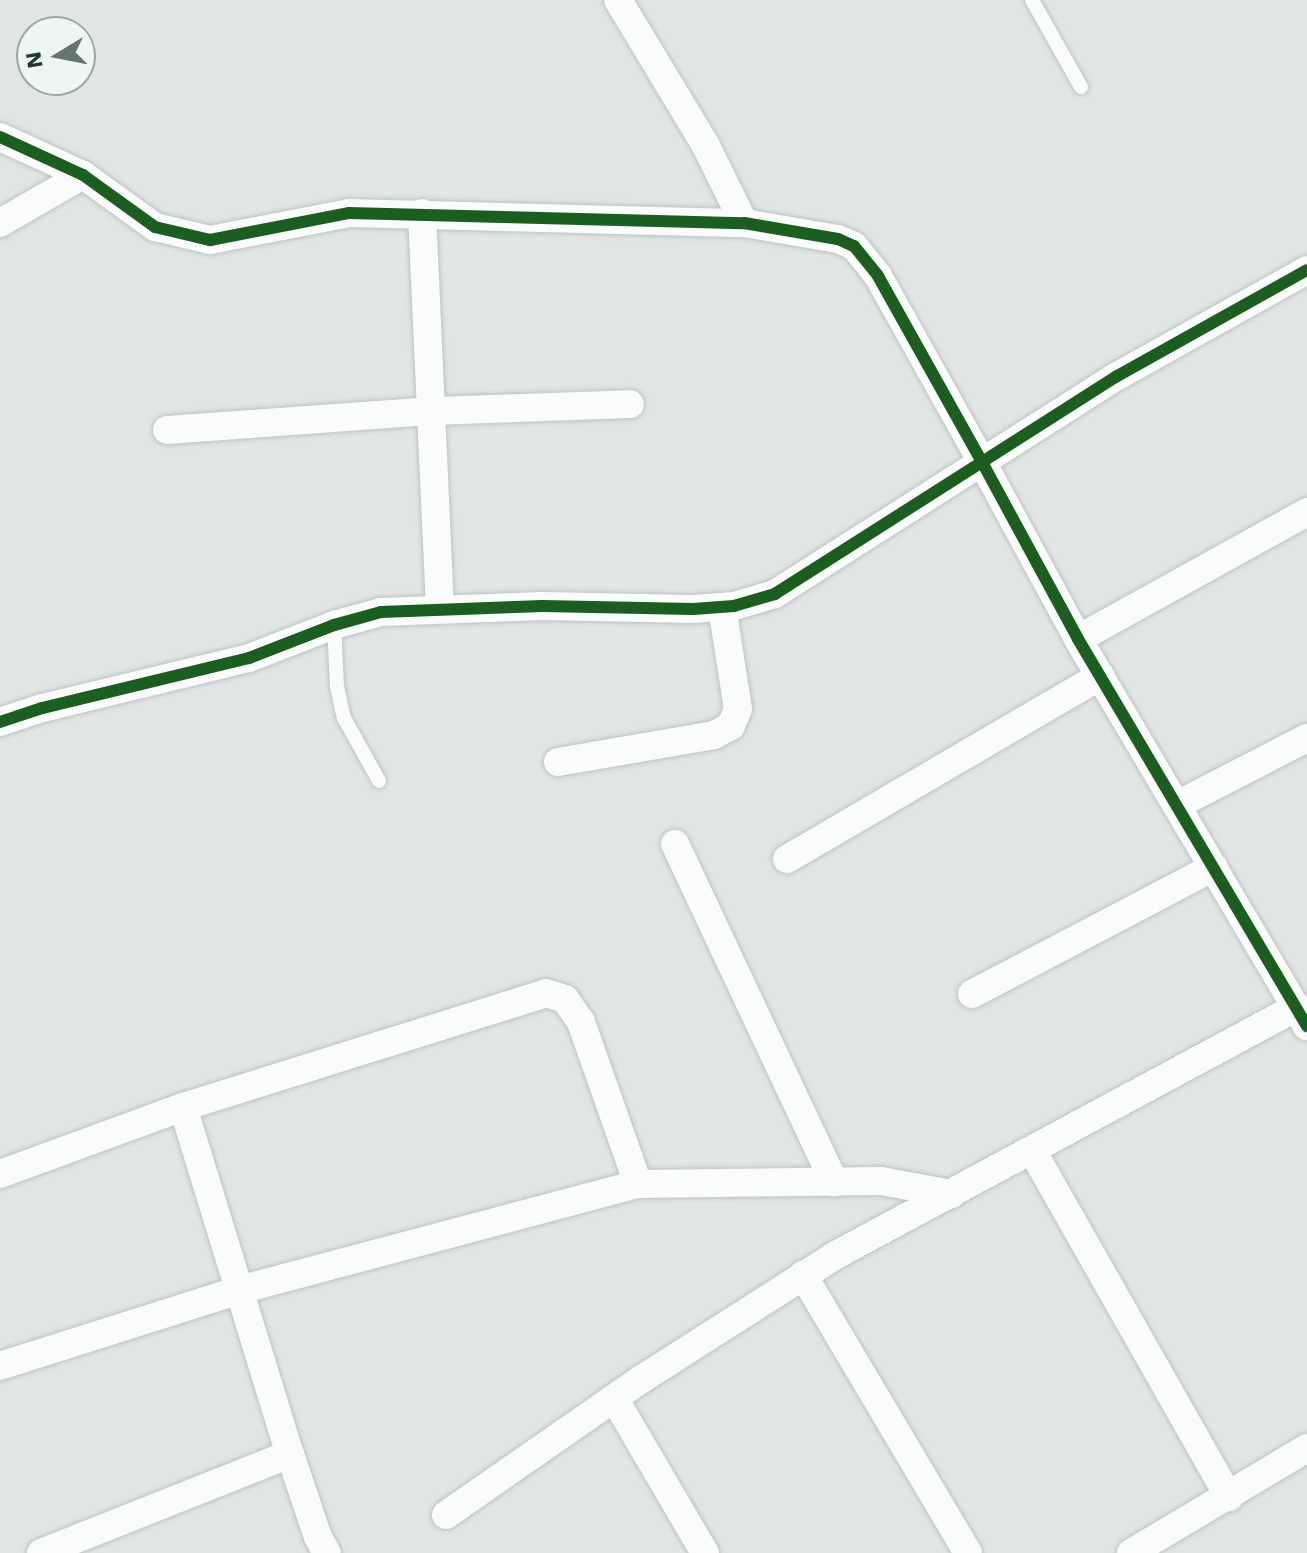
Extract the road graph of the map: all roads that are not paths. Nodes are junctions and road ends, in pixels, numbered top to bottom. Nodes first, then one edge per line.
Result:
1 (618, 0) edge
2 (1032, 0) edge
3 (1081, 87) dead end
4 (0, 137) edge
5 (83, 175) junction
6 (422, 213) junction
7 (0, 223) edge
8 (744, 223) junction
9 (1307, 270) edge
10 (630, 404) dead end
11 (433, 411) junction
12 (167, 430) dead end
13 (982, 462) junction
14 (1307, 512) edge
15 (722, 607) junction
16 (440, 609) junction
17 (334, 625) junction
18 (1078, 639) junction
19 (1100, 676) junction
20 (0, 722) edge
21 (1307, 738) edge
22 (558, 762) dead end
23 (379, 781) dead end
24 (1177, 805) junction
25 (675, 844) dead end
26 (787, 859) dead end
27 (1214, 867) junction
28 (972, 994) dead end
29 (1302, 1017) edge
30 (183, 1107) junction
31 (1033, 1152) junction
32 (0, 1174) edge
33 (834, 1182) junction
34 (638, 1184) junction
35 (952, 1194) junction
36 (803, 1275) junction
37 (239, 1290) junction
38 (0, 1366) edge
39 (614, 1398) junction
40 (1307, 1448) edge
41 (290, 1454) junction
42 (1229, 1497) junction
43 (446, 1515) dead end
44 (41, 1553) edge
45 (327, 1553) edge
46 (705, 1553) edge
47 (968, 1553) edge
48 (1131, 1553) edge

1 - 8 street
2 - 3 lane
4 - 5 street
5 - 6 street
5 - 7 street
6 - 8 street
6 - 11 street
8 - 13 street
9 - 13 street
10 - 11 street
11 - 12 street
11 - 16 street
13 - 15 street
13 - 18 street
14 - 18 street
15 - 16 street
15 - 22 street
16 - 17 street
17 - 20 street
17 - 23 lane
18 - 19 street
19 - 24 street
19 - 26 street
21 - 24 street
24 - 27 street
25 - 33 street
27 - 28 street
27 - 29 street
29 - 31 street
30 - 32 street
30 - 34 street
30 - 37 street
31 - 35 street
31 - 42 street
33 - 34 street
33 - 35 street
34 - 37 street
35 - 36 street
36 - 39 street
36 - 47 street
37 - 38 street
37 - 41 street
39 - 43 street
39 - 46 street
40 - 42 street
41 - 44 street
41 - 45 street
42 - 48 street

